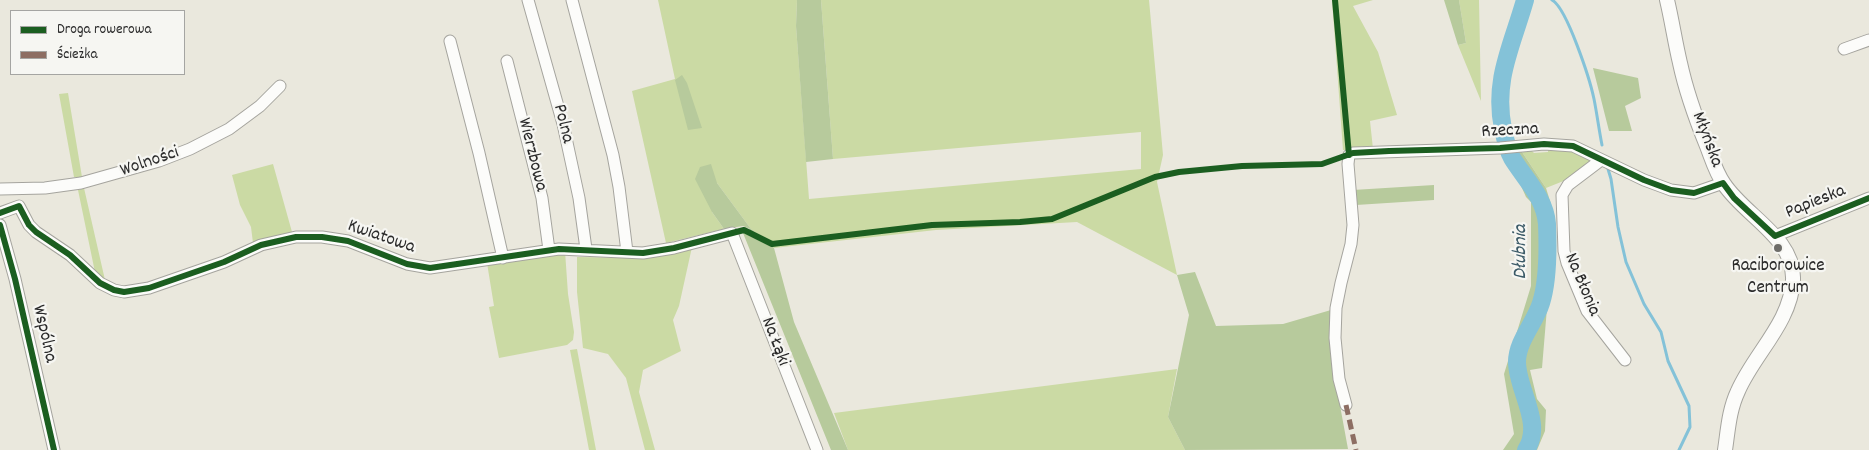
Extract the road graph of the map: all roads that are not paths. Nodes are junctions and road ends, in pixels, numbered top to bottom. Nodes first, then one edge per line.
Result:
1 (528, 0) edge
2 (572, 0) edge
3 (1667, 0) edge
4 (1869, 40) edge
5 (450, 41) dead end
6 (1844, 48) dead end
7 (507, 60) dead end
8 (280, 86) dead end
9 (1601, 160) junction
10 (1723, 183) junction
11 (0, 189) edge
12 (1869, 198) edge
13 (0, 213) edge
14 (0, 225) edge
15 (732, 233) joint
16 (1775, 236) junction
17 (586, 249) junction
18 (549, 250) junction
19 (627, 252) junction
20 (503, 258) junction
21 (1625, 360) dead end
22 (1346, 405) dead end
23 (54, 450) edge
24 (817, 450) edge
25 (1725, 450) edge

1 - 17 street, Polna
2 - 19 street
3 - 10 street, Młyńska
4 - 6 street
5 - 20 street
7 - 18 street, Wierzbowa
8 - 11 street, Wolności
9 - 10 street, Rzeczna
9 - 21 street, Na Błonia
9 - 22 street, Rzeczna
10 - 16 street, Młyńska
12 - 16 street, Papieska
13 - 20 street, Kwiatowa
14 - 23 street, Wspólna
15 - 19 street, Kwiatowa
15 - 24 street, Na Łąki
16 - 25 street, Młyńska
17 - 18 street, Kwiatowa
17 - 19 street, Kwiatowa
18 - 20 street, Kwiatowa

